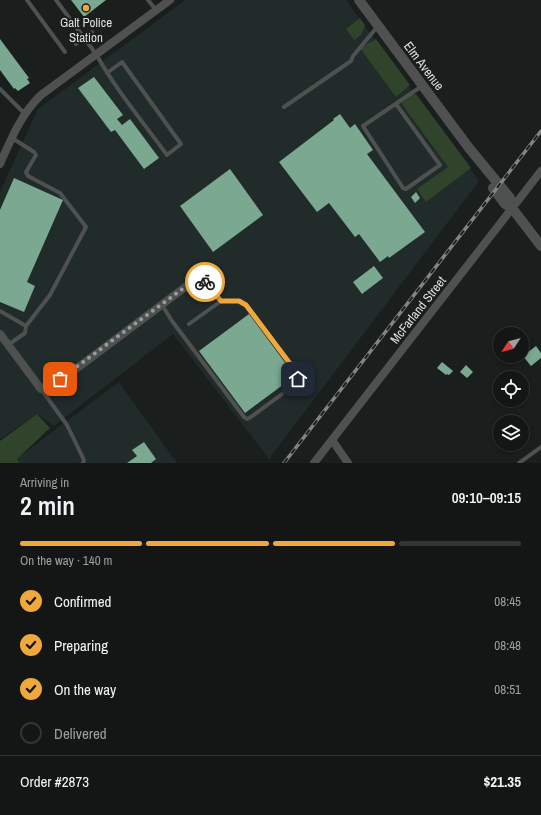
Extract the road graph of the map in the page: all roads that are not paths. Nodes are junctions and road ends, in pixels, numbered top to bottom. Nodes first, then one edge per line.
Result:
1 (27, 0) edge
2 (56, 0) edge
3 (148, 0) edge
4 (170, 0) edge
5 (359, 0) edge
6 (156, 11) junction
7 (378, 26) junction
8 (92, 32) dead end
9 (84, 38) junction
10 (76, 44) dead end
11 (65, 52) dead end
12 (96, 54) junction
13 (107, 74) junction
14 (422, 86) junction
15 (0, 89) edge
16 (396, 104) junction
17 (284, 107) dead end
18 (24, 113) junction
19 (12, 137) junction
20 (0, 164) edge
21 (541, 171) edge
22 (512, 208) junction
23 (541, 246) edge
24 (200, 276) joint
25 (221, 301) junction
26 (162, 305) junction
27 (0, 311) edge
28 (190, 324) dead end
29 (26, 326) junction
30 (0, 334) edge
31 (8, 345) junction
32 (41, 389) junction
33 (332, 440) junction
34 (541, 447) edge
35 (83, 463) edge
36 (314, 463) edge
37 (348, 463) edge
38 (519, 463) edge

1 - 11 lane
2 - 9 lane
3 - 6 lane
4 - 6 street
5 - 7 street, Elm Avenue
6 - 12 street
7 - 14 street, Elm Avenue
7 - 17 lane
8 - 9 lane
9 - 10 lane
9 - 12 lane
12 - 13 lane
12 - 18 street
13 - 13 lane
14 - 16 lane
14 - 22 street, Elm Avenue
15 - 18 lane
16 - 16 lane
18 - 19 street
19 - 20 street
19 - 29 lane
21 - 22 street, McFarland Street
22 - 23 street, Elm Avenue
22 - 33 street, McFarland Street
24 - 25 lane
24 - 26 street
25 - 26 lane
25 - 28 lane
26 - 32 street
27 - 29 lane
29 - 31 lane
30 - 31 street
31 - 32 street
32 - 35 lane
33 - 36 street, McFarland Street
33 - 37 street
34 - 38 lane

